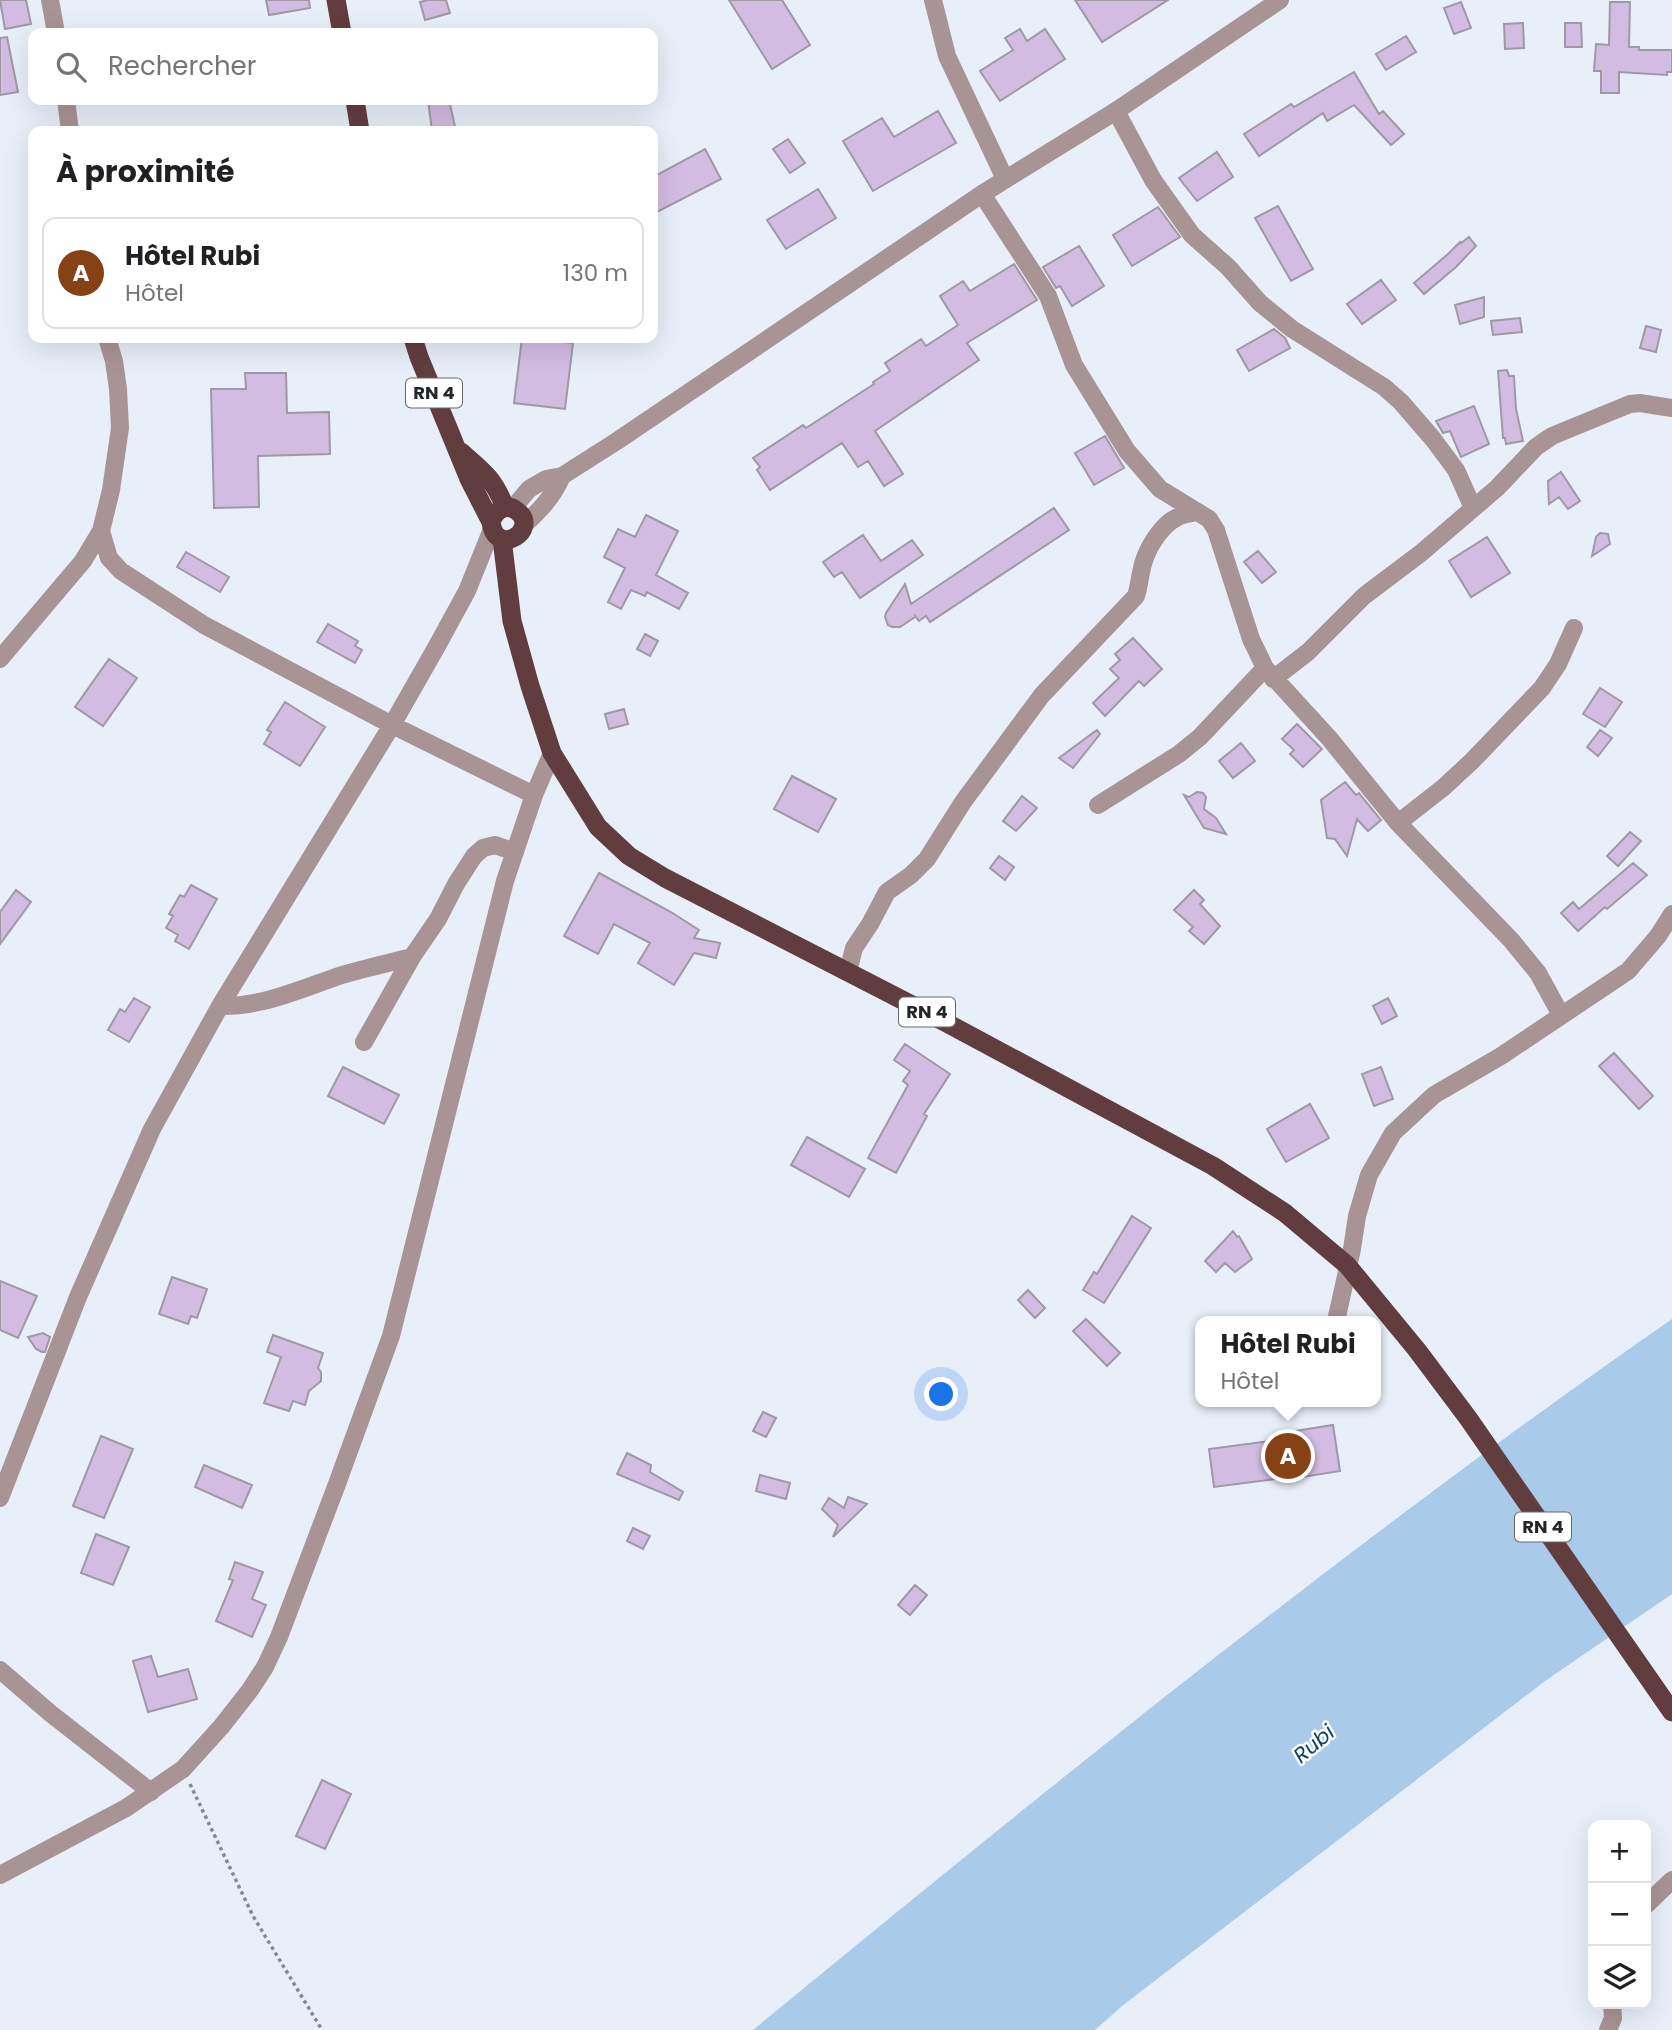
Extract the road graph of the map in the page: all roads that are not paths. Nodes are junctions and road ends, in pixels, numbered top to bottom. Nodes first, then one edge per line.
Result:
1 (50, 0) edge
2 (336, 0) edge
3 (933, 0) edge
4 (1280, 0) edge
5 (55, 28) edge
6 (341, 28) edge
7 (67, 105) edge
8 (356, 105) edge
9 (1116, 111) junction
10 (69, 126) edge
11 (359, 126) edge
12 (1005, 179) junction
13 (982, 194) junction
14 (109, 343) edge
15 (414, 343) edge
16 (1672, 408) edge
17 (457, 449) junction
18 (562, 476) junction
19 (1160, 489) junction
20 (509, 508) junction
21 (1473, 508) junction
22 (1198, 512) junction
23 (1168, 522) junction
24 (524, 525) junction
25 (495, 530) junction
26 (101, 531) junction
27 (109, 558) junction
28 (83, 561) junction
29 (1574, 628) dead end
30 (0, 659) edge
31 (1269, 674) junction
32 (392, 725) junction
33 (552, 753) junction
34 (534, 796) junction
35 (1098, 804) dead end
36 (1398, 822) junction
37 (515, 852) junction
38 (1672, 914) edge
39 (412, 957) junction
40 (848, 972) junction
41 (220, 1006) junction
42 (1562, 1015) junction
43 (364, 1042) dead end
44 (1348, 1265) junction
45 (1337, 1316) edge
46 (0, 1498) edge
47 (0, 1670) edge
48 (1672, 1712) edge
49 (150, 1792) junction
50 (0, 1875) edge
51 (1672, 1880) edge
52 (1651, 1900) edge
53 (1612, 2009) edge
54 (1608, 2030) edge

1 - 5 street
2 - 6 highway
3 - 12 street
4 - 9 street
7 - 10 street
8 - 11 highway
9 - 12 street
9 - 21 street
12 - 13 street
13 - 18 street
13 - 19 street
14 - 26 street
15 - 17 highway, RN 4
16 - 21 street
17 - 20 highway, RN 4
17 - 25 highway, RN 4
18 - 20 street
18 - 24 street
19 - 22 street
19 - 23 street
20 - 24 highway, RN 4
20 - 25 highway
21 - 31 street
22 - 23 street
22 - 31 street
23 - 40 street
24 - 25 highway
25 - 32 street
25 - 33 highway, RN 4
26 - 27 street
26 - 28 street
27 - 28 street
27 - 32 street
28 - 30 street
29 - 36 street
31 - 35 street
31 - 36 street
32 - 34 street
32 - 41 street
33 - 34 street
33 - 40 highway, RN 4
34 - 37 street
36 - 42 street
37 - 39 street
37 - 49 street
38 - 42 street
39 - 41 street
39 - 43 street
40 - 44 highway, RN 4
41 - 46 street
42 - 44 street
44 - 45 street
44 - 48 highway, RN 4
47 - 49 street
49 - 50 street
51 - 52 street
53 - 54 street

